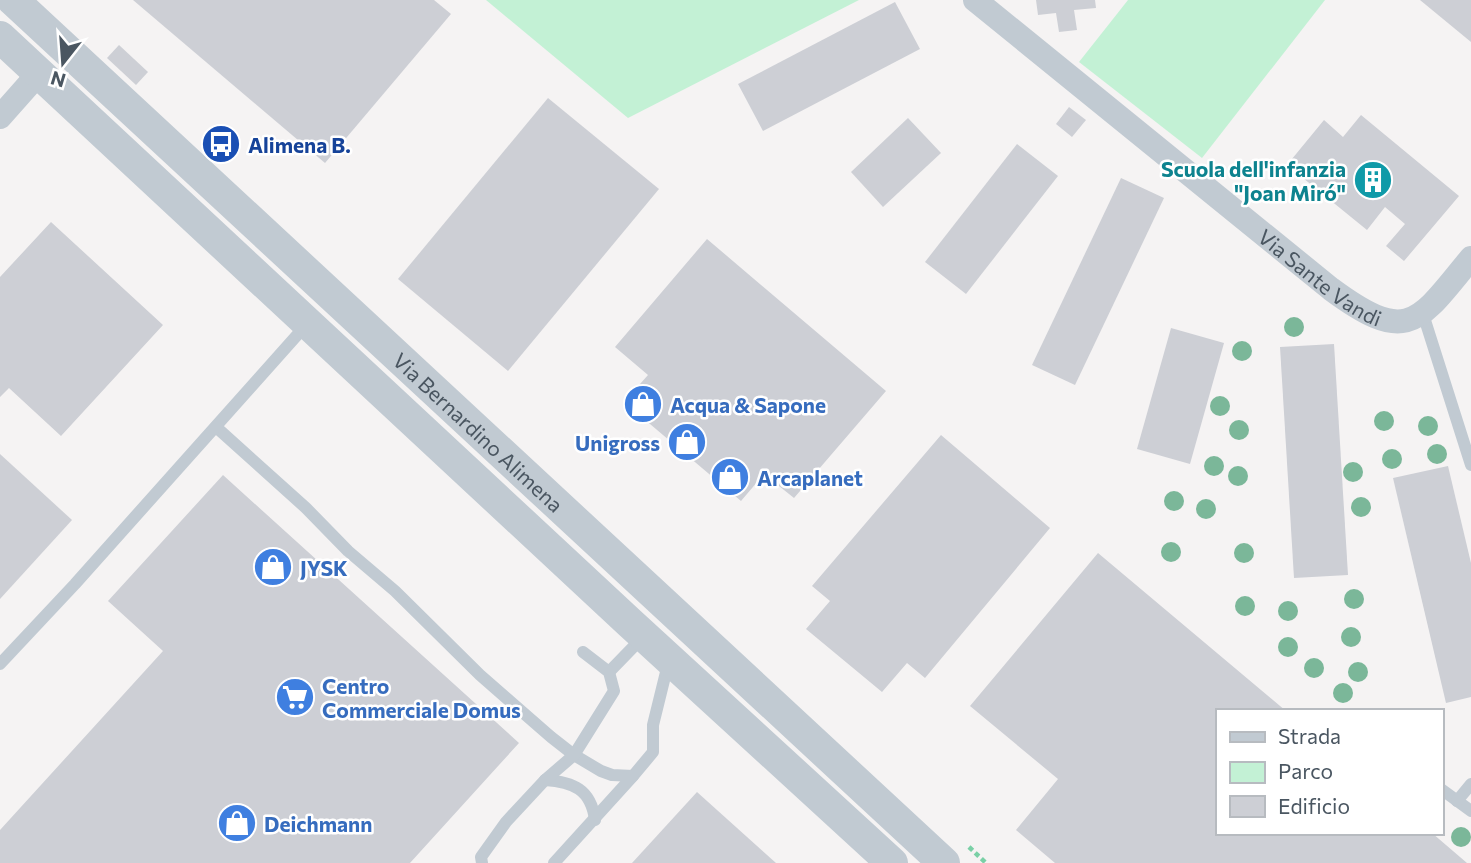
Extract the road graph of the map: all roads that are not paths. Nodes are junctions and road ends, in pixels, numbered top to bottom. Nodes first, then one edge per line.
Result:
1 (13, 0) edge
2 (975, 0) edge
3 (0, 37) edge
4 (39, 73) junction
5 (0, 117) edge
6 (1471, 258) edge
7 (1423, 314) junction
8 (308, 323) junction
9 (216, 427) junction
10 (1471, 465) edge
11 (644, 636) junction
12 (583, 653) dead end
13 (669, 658) junction
14 (0, 664) edge
15 (609, 673) junction
16 (574, 755) junction
17 (633, 776) junction
18 (545, 780) junction
19 (1471, 784) edge
20 (1443, 790) edge
21 (1457, 801) junction
22 (1471, 811) edge
23 (595, 820) junction
24 (482, 863) edge
25 (554, 863) edge
26 (892, 863) edge
27 (944, 863) edge

1 - 27 street, Via Bernardino Alimena
2 - 7 street, Via Sante Vandi
3 - 4 street, Via Bernardino Alimena
4 - 5 street
4 - 8 street, Via Bernardino Alimena
6 - 7 street
7 - 10 lane
8 - 9 lane
8 - 11 street, Via Bernardino Alimena
9 - 14 lane
9 - 16 lane
11 - 13 street, Via Bernardino Alimena
11 - 15 lane
12 - 15 lane
13 - 17 lane
13 - 26 street, Via Bernardino Alimena
15 - 16 lane
16 - 17 lane
16 - 18 lane
17 - 23 lane
18 - 23 lane
18 - 24 lane
19 - 21 lane
20 - 21 lane
21 - 22 lane
23 - 25 lane

